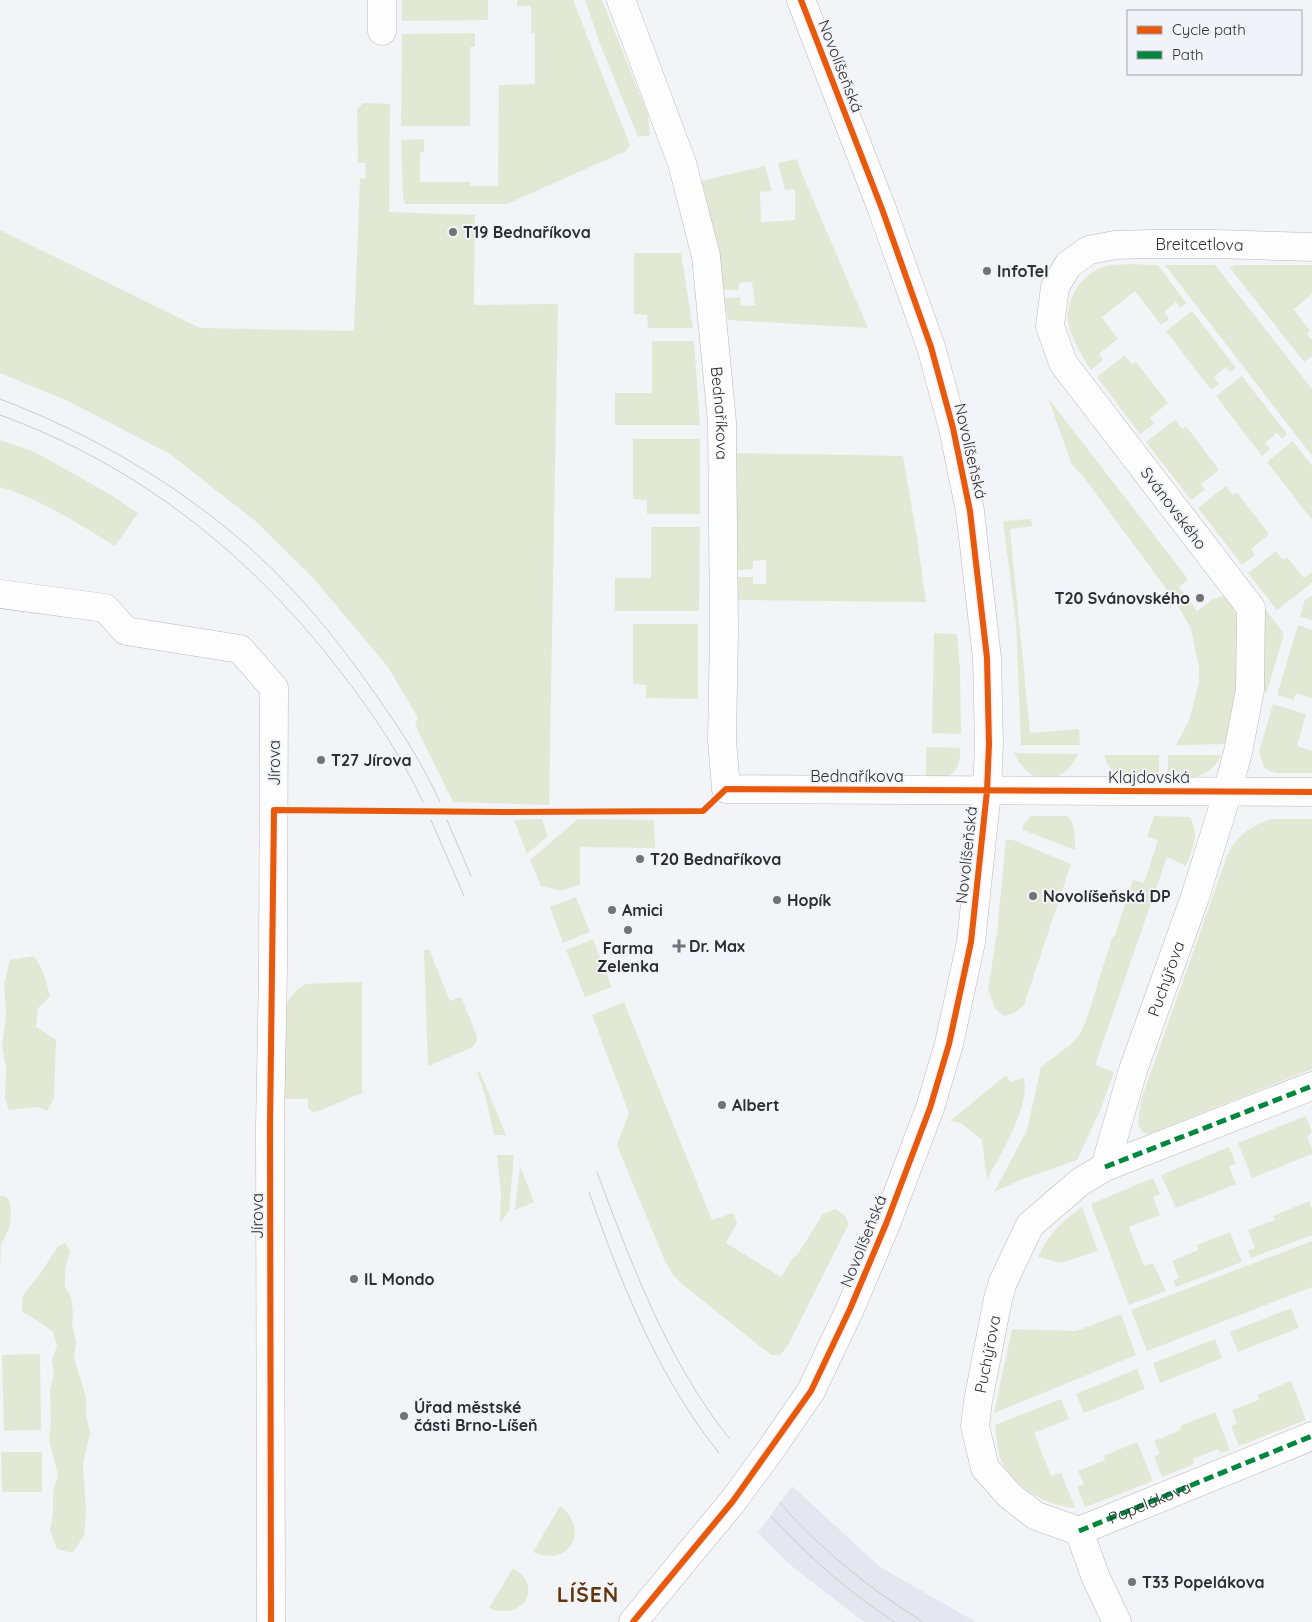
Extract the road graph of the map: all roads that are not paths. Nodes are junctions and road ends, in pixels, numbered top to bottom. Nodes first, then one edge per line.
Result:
1 (382, 0) edge
2 (621, 0) edge
3 (801, 0) edge
4 (382, 31) dead end
5 (1312, 247) edge
6 (1089, 250) joint
7 (0, 594) edge
8 (987, 791) junction
9 (1227, 791) junction
10 (1312, 792) edge
11 (1312, 1086) edge
12 (1106, 1167) junction
13 (1312, 1436) edge
14 (1079, 1531) junction
15 (270, 1622) edge
16 (633, 1622) edge
17 (1117, 1622) edge

1 - 4 street
2 - 8 street, Bednaříkova
3 - 8 street, Novolíšeňská
5 - 6 street, Breitcetlova
6 - 9 street, Svánovského
7 - 15 street, Jírova
8 - 9 street, Klajdovská
8 - 16 street, Novolíšeňská, bridge
9 - 10 street, Klajdovská
9 - 12 street, Puchýřova
11 - 12 street, Puchýřova
12 - 14 street, Puchýřova
13 - 14 street, Popelákova
14 - 17 street

